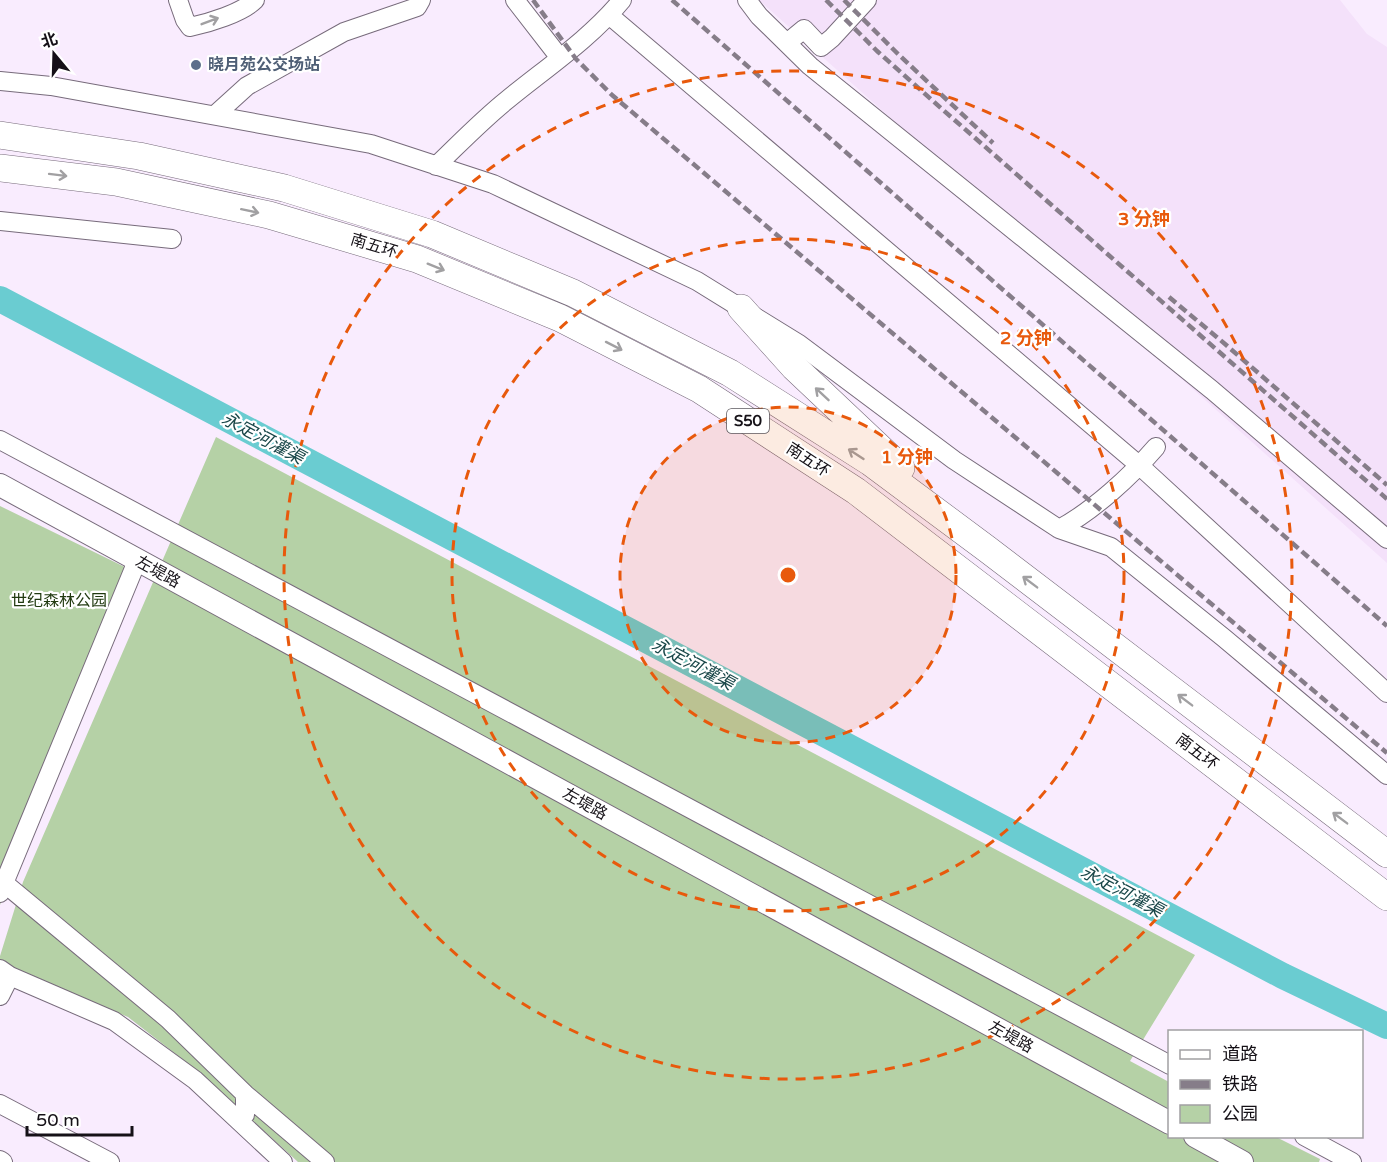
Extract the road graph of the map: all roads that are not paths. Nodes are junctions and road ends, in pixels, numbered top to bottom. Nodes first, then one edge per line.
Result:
1 (178, 0) edge
2 (255, 0) edge
3 (422, 0) edge
4 (515, 0) edge
5 (622, 0) edge
6 (747, 0) edge
7 (867, 0) edge
8 (609, 15) junction
9 (787, 43) junction
10 (560, 58) junction
11 (0, 81) edge
12 (215, 115) junction
13 (0, 135) edge
14 (436, 166) junction
15 (0, 168) edge
16 (0, 221) edge
17 (172, 239) dead end
18 (741, 308) junction
19 (0, 440) edge
20 (1156, 447) dead end
21 (1140, 466) junction
22 (0, 485) edge
23 (1059, 529) junction
24 (1387, 539) edge
25 (987, 549) junction
26 (137, 561) junction
27 (1387, 693) edge
28 (1387, 775) edge
29 (1387, 854) edge
30 (1, 886) edge
31 (1387, 897) edge
32 (5, 973) edge
33 (0, 996) edge
34 (1168, 1064) edge
35 (245, 1094) junction
36 (0, 1104) edge
37 (245, 1115) dead end
38 (1168, 1122) edge
39 (1197, 1138) edge
40 (1306, 1138) edge
41 (110, 1162) edge
42 (283, 1162) edge
43 (325, 1162) edge
44 (1242, 1162) edge
45 (1352, 1162) edge

1 -> 2 street
3 - 12 street
4 - 10 street
5 - 8 street
6 - 9 street
7 - 9 street
8 - 10 street
8 - 21 street
9 - 24 street
10 - 14 street
11 - 12 street
12 - 14 street
25 -> 13 highway, 南五环 / S50
14 - 18 street
15 -> 31 highway, 南五环 / S50
16 - 17 street
18 - 23 street
25 -> 18 highway
19 - 34 street
20 - 21 street
21 - 23 street
21 - 27 street
22 - 26 main road, 左堤路
23 - 28 street
29 -> 25 highway, 南五环 / S50
26 - 30 street
26 - 38 main road, 左堤路
30 - 35 street
32 - 33 street
32 - 42 street
35 - 37 street
35 - 43 street
36 - 41 street
39 - 44 main road
40 - 45 street

